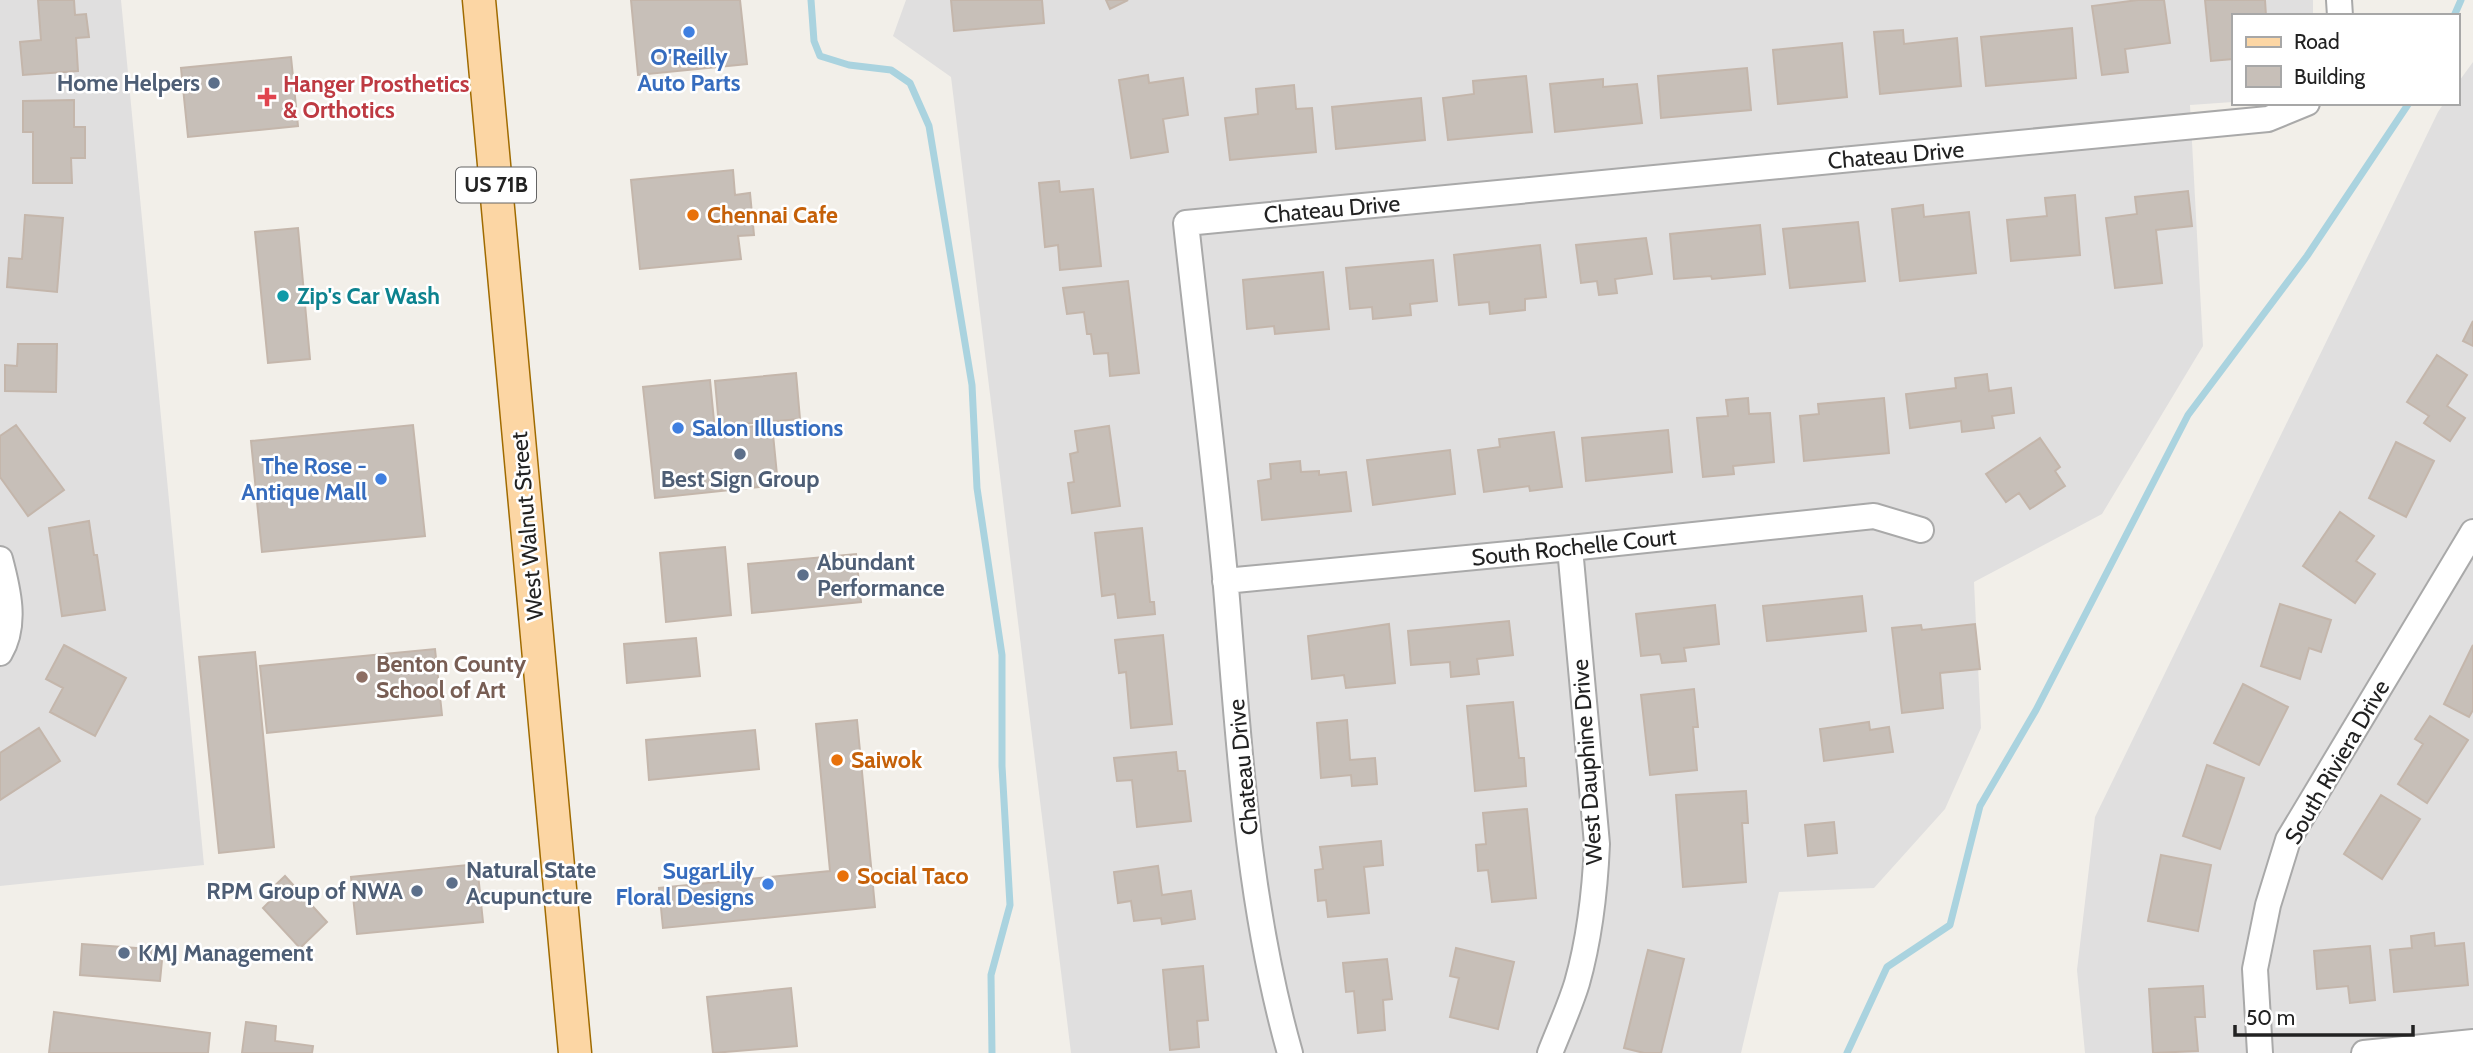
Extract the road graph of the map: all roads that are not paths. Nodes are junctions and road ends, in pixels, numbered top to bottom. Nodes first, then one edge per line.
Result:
1 (479, 0) edge
2 (2302, 105) edge
3 (1921, 530) dead end
4 (2473, 532) edge
5 (1570, 548) junction
6 (0, 559) edge
7 (1225, 581) junction
8 (0, 653) edge
9 (2473, 1042) edge
10 (575, 1053) edge
11 (1290, 1053) edge
12 (1550, 1053) edge
13 (2260, 1053) edge
14 (2364, 1053) edge

1 - 10 main road, West Walnut Street / US 71B
2 - 7 street, Chateau Drive
3 - 5 street, South Rochelle Court
4 - 13 street, South Riviera Drive
5 - 7 street, South Rochelle Court
5 - 12 street, West Dauphine Drive
6 - 8 street
7 - 11 street, Chateau Drive
9 - 14 street

